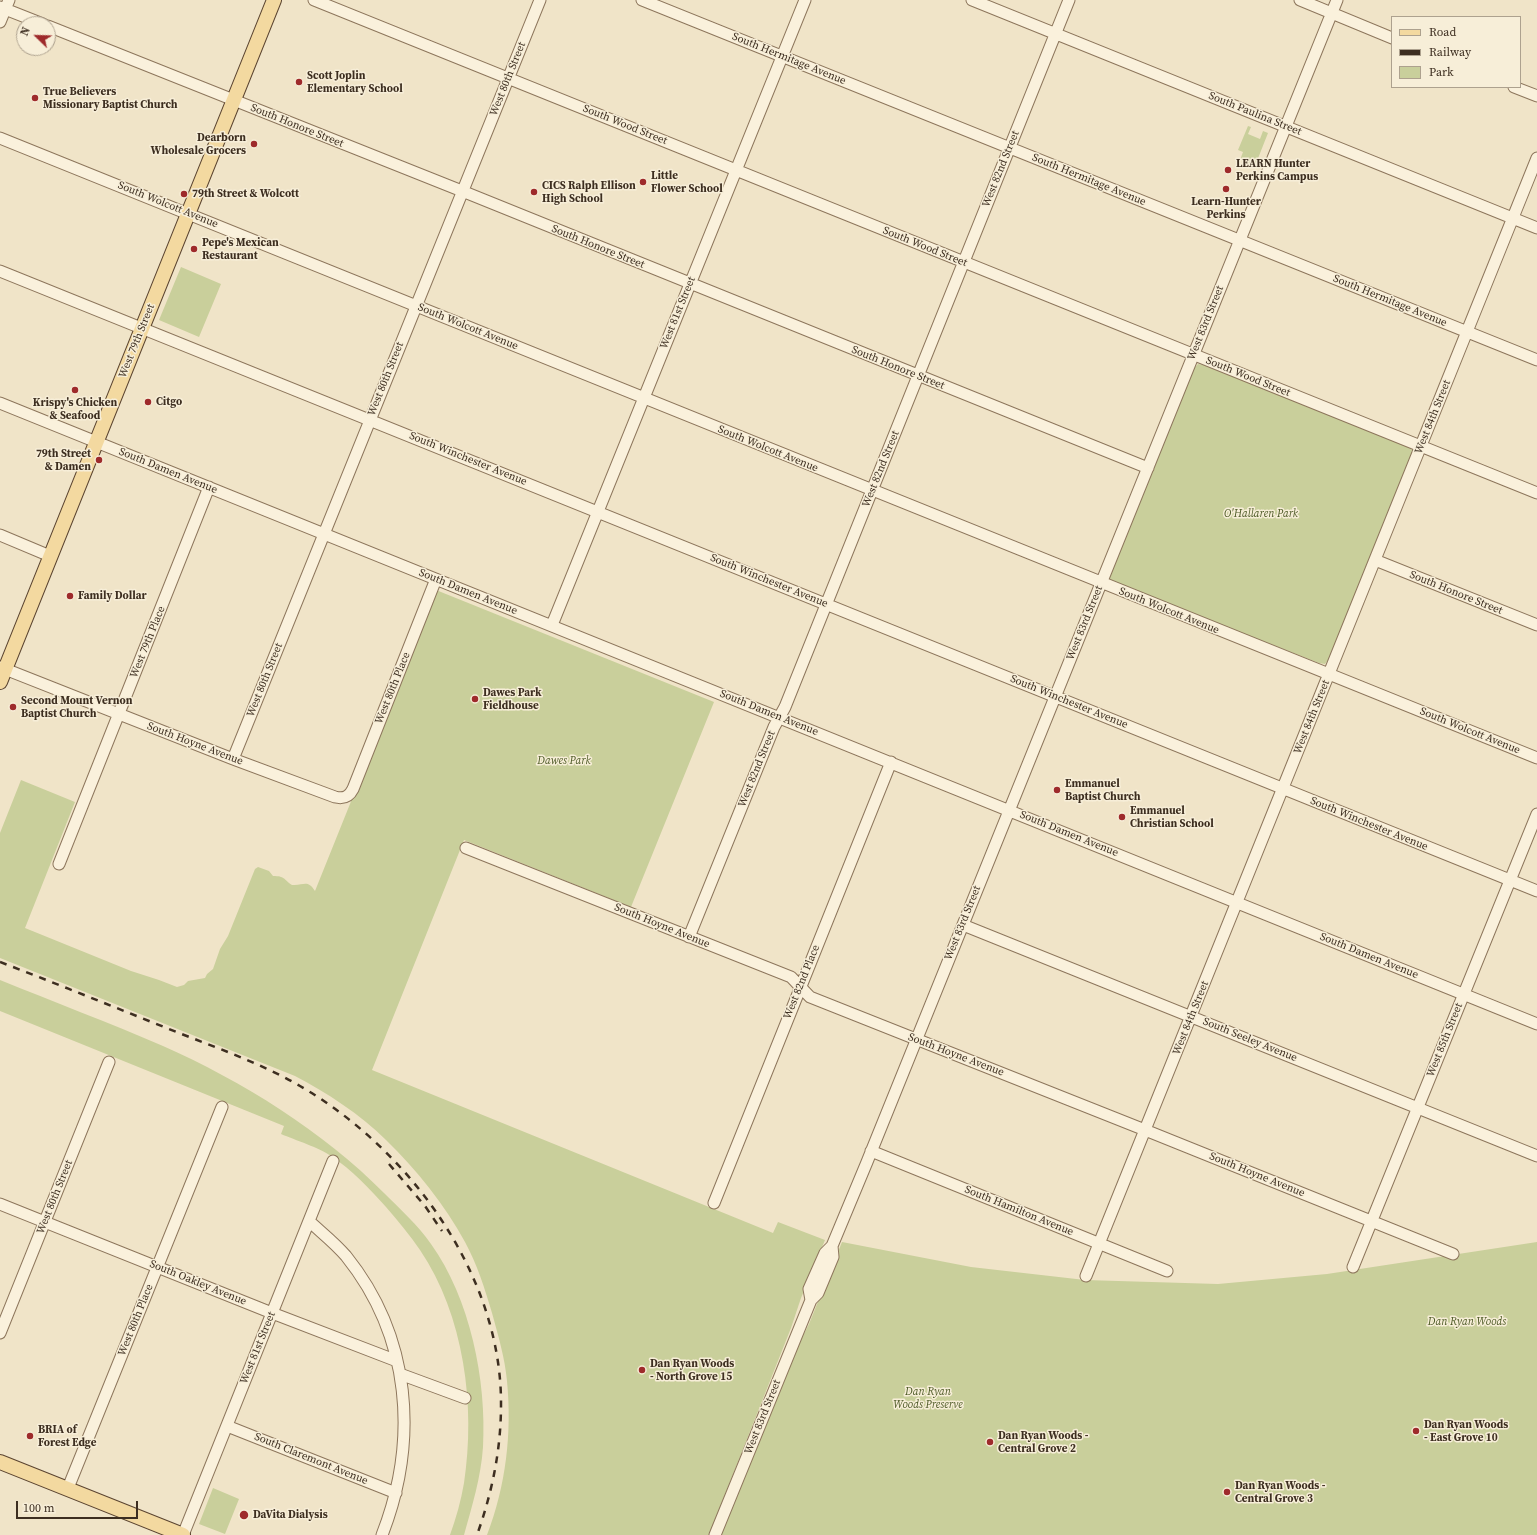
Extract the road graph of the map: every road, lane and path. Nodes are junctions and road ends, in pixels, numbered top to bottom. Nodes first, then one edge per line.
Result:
1 (274, 0) edge
2 (314, 0) edge
3 (540, 0) edge
4 (642, 0) edge
5 (805, 0) edge
6 (972, 0) edge
7 (1069, 0) edge
8 (1300, 0) edge
9 (1337, 0) edge
10 (5, 5) edge
11 (1332, 13) junction
12 (27, 16) edge
13 (0, 22) edge
14 (56, 29) edge
15 (1056, 34) junction
16 (1391, 38) edge
17 (782, 56) junction
18 (508, 78) junction
19 (1517, 88) edge
20 (1537, 96) edge
21 (234, 101) junction
22 (1286, 126) junction
23 (0, 138) edge
24 (1010, 148) junction
25 (1537, 158) edge
26 (736, 170) junction
27 (462, 191) junction
28 (188, 214) junction
29 (1513, 218) junction
30 (1537, 228) edge
31 (1240, 240) junction
32 (964, 262) junction
33 (0, 271) edge
34 (690, 284) junction
35 (416, 306) junction
36 (142, 328) junction
37 (1467, 332) junction
38 (1193, 355) junction
39 (1537, 360) edge
40 (918, 376) junction
41 (644, 398) junction
42 (0, 403) edge
43 (370, 420) junction
44 (96, 442) junction
45 (1421, 446) junction
46 (1148, 468) junction
47 (209, 487) junction
48 (872, 490) junction
49 (1537, 493) edge
50 (598, 512) junction
51 (324, 534) junction
52 (0, 536) edge
53 (50, 556) junction
54 (1375, 560) junction
55 (436, 579) junction
56 (1101, 583) junction
57 (826, 604) junction
58 (552, 625) junction
59 (1537, 625) edge
60 (3, 668) edge
61 (1329, 675) junction
62 (0, 682) edge
63 (1055, 697) junction
64 (119, 714) junction
65 (779, 717) junction
66 (1537, 758) edge
67 (233, 759) junction
68 (891, 762) junction
69 (1283, 789) junction
70 (347, 796) joint
71 (1009, 810) junction
72 (1537, 814) edge
73 (466, 848) dead end
74 (60, 864) dead end
75 (1510, 880) junction
76 (1537, 891) edge
77 (1237, 902) junction
78 (963, 925) junction
79 (689, 937) junction
80 (800, 988) junction
81 (1464, 994) junction
82 (1191, 1017) junction
83 (1537, 1024) edge
84 (916, 1040) junction
85 (109, 1062) dead end
86 (222, 1107) dead end
87 (1418, 1108) junction
88 (1145, 1130) junction
89 (871, 1151) junction
90 (1537, 1156) edge
91 (333, 1161) dead end
92 (714, 1203) dead end
93 (0, 1204) edge
94 (309, 1221) junction
95 (45, 1222) junction
96 (1372, 1222) junction
97 (1099, 1244) junction
98 (1453, 1254) dead end
99 (158, 1267) junction
100 (1354, 1267) dead end
101 (1167, 1272) dead end
102 (1086, 1276) dead end
103 (272, 1313) junction
104 (0, 1333) edge
105 (397, 1361) junction
106 (400, 1374) junction
107 (465, 1398) dead end
108 (227, 1426) junction
109 (0, 1462) edge
110 (68, 1488) junction
111 (396, 1493) junction
112 (183, 1535) edge
113 (382, 1535) edge
114 (715, 1535) edge

1 - 21 main road, West 79th Street
2 - 18 street, South Wood Street
3 - 18 street, West 80th Street
4 - 17 street, South Hermitage Avenue
5 - 17 street, West 81st Street
6 - 15 street, South Paulina Street
7 - 15 street, West 82nd Street
8 - 11 street
9 - 11 street, West 83rd Street
10 - 12 street
10 - 13 street
11 - 16 street
11 - 22 street, West 83rd Street
14 - 21 street, South Honore Street
15 - 22 street, South Paulina Street
15 - 24 street, West 82nd Street
17 - 24 street, South Hermitage Avenue
17 - 26 street, West 81st Street
18 - 26 street, South Wood Street
18 - 27 street, West 80th Street
19 - 20 street
21 - 27 street, South Honore Street
21 - 28 main road, West 79th Street
22 - 29 street, South Paulina Street
22 - 31 street, West 83rd Street
23 - 28 street, South Wolcott Avenue
24 - 31 street, South Hermitage Avenue
24 - 32 street, West 82nd Street
25 - 29 street, West 84th Street
26 - 32 street, South Wood Street
26 - 34 street, West 81st Street
27 - 34 street, South Honore Street
27 - 35 street, West 80th Street
28 - 35 street, South Wolcott Avenue
28 - 36 main road, West 79th Street
29 - 30 street, South Paulina Street
29 - 37 street, West 84th Street
31 - 37 street, South Hermitage Avenue
31 - 38 street, West 83rd Street
32 - 38 street, South Wood Street
32 - 40 street, West 82nd Street
33 - 36 street, South Winchester Avenue
34 - 40 street, South Honore Street
34 - 41 street, West 81st Street
35 - 41 street, South Wolcott Avenue
35 - 43 street, West 80th Street
36 - 43 street, South Winchester Avenue
36 - 44 main road, West 79th Street
37 - 39 street, South Hermitage Avenue
37 - 45 street, West 84th Street
38 - 45 street, South Wood Street
38 - 46 street, West 83rd Street
40 - 46 street, South Honore Street
40 - 48 street, West 82nd Street
41 - 48 street, South Wolcott Avenue
41 - 50 street, West 81st Street
42 - 44 street, South Damen Avenue
43 - 50 street, South Winchester Avenue
43 - 51 street, West 80th Street
44 - 47 street, South Damen Avenue
44 - 53 main road, West 79th Street
45 - 49 street, South Wood Street
45 - 54 street, West 84th Street
46 - 56 street, West 83rd Street
47 - 51 street, South Damen Avenue
47 - 64 street, West 79th Place
48 - 56 street, South Wolcott Avenue
48 - 57 street, West 82nd Street
50 - 57 street, South Winchester Avenue
50 - 58 street, West 81st Street
51 - 55 street, South Damen Avenue
51 - 67 street, West 80th Street
52 - 53 street
53 - 60 main road, West 79th Street
54 - 59 street, South Honore Street
54 - 61 street, West 84th Street
55 - 58 street, South Damen Avenue
55 - 70 street, West 80th Place
56 - 61 street, South Wolcott Avenue
56 - 63 street, West 83rd Street
57 - 63 street, South Winchester Avenue
57 - 65 street, West 82nd Street
58 - 65 street, South Damen Avenue
60 - 62 main road, West 79th Street
60 - 64 street, South Hoyne Avenue
61 - 66 street, South Wolcott Avenue
61 - 69 street, West 84th Street
63 - 69 street, South Winchester Avenue
63 - 71 street, West 83rd Street
64 - 67 street, South Hoyne Avenue
64 - 74 street, West 79th Place
65 - 68 street, South Damen Avenue
65 - 79 street, West 82nd Street
67 - 70 street, South Hoyne Avenue
68 - 71 street, South Damen Avenue
68 - 80 street, West 82nd Place
69 - 75 street, South Winchester Avenue
69 - 77 street, West 84th Street
71 - 77 street, South Damen Avenue
71 - 78 street, West 83rd Street
72 - 75 street, West 85th Street
73 - 79 street, South Hoyne Avenue
75 - 76 street, South Winchester Avenue
75 - 81 street, West 85th Street
77 - 81 street, South Damen Avenue
77 - 82 street, West 84th Street
78 - 82 street, South Seeley Avenue
78 - 84 street, West 83rd Street
79 - 80 street, South Hoyne Avenue
80 - 84 street, South Hoyne Avenue
80 - 92 street, West 82nd Place
81 - 83 street, South Damen Avenue
81 - 87 street, West 85th Street
82 - 87 street, South Seeley Avenue
82 - 88 street, West 84th Street
84 - 88 street, South Hoyne Avenue
84 - 89 street, West 83rd Street
85 - 95 street, West 80th Street
86 - 99 street, West 80th Place
87 - 90 street, South Seeley Avenue
87 - 96 street, West 85th Street
88 - 96 street, South Hoyne Avenue
88 - 97 street, West 84th Street
89 - 97 street, South Hamilton Avenue
89 - 114 street, West 83rd Street
91 - 94 street, West 81st Street
93 - 95 street, South Oakley Avenue
94 - 103 street, West 81st Street
94 - 105 street
95 - 99 street, South Oakley Avenue
95 - 104 street, West 80th Street
96 - 98 street, South Hoyne Avenue
96 - 100 street, West 85th Street
97 - 101 street, South Hamilton Avenue
97 - 102 street, West 84th Street
99 - 103 street, South Oakley Avenue
99 - 110 street, West 80th Place
103 - 105 street, South Oakley Avenue
103 - 108 street, West 81st Street
105 - 106 street
106 - 107 street
106 - 111 street
108 - 111 street, South Claremont Avenue
108 - 112 street, West 81st Street
109 - 110 main road
110 - 112 main road
111 - 113 street

